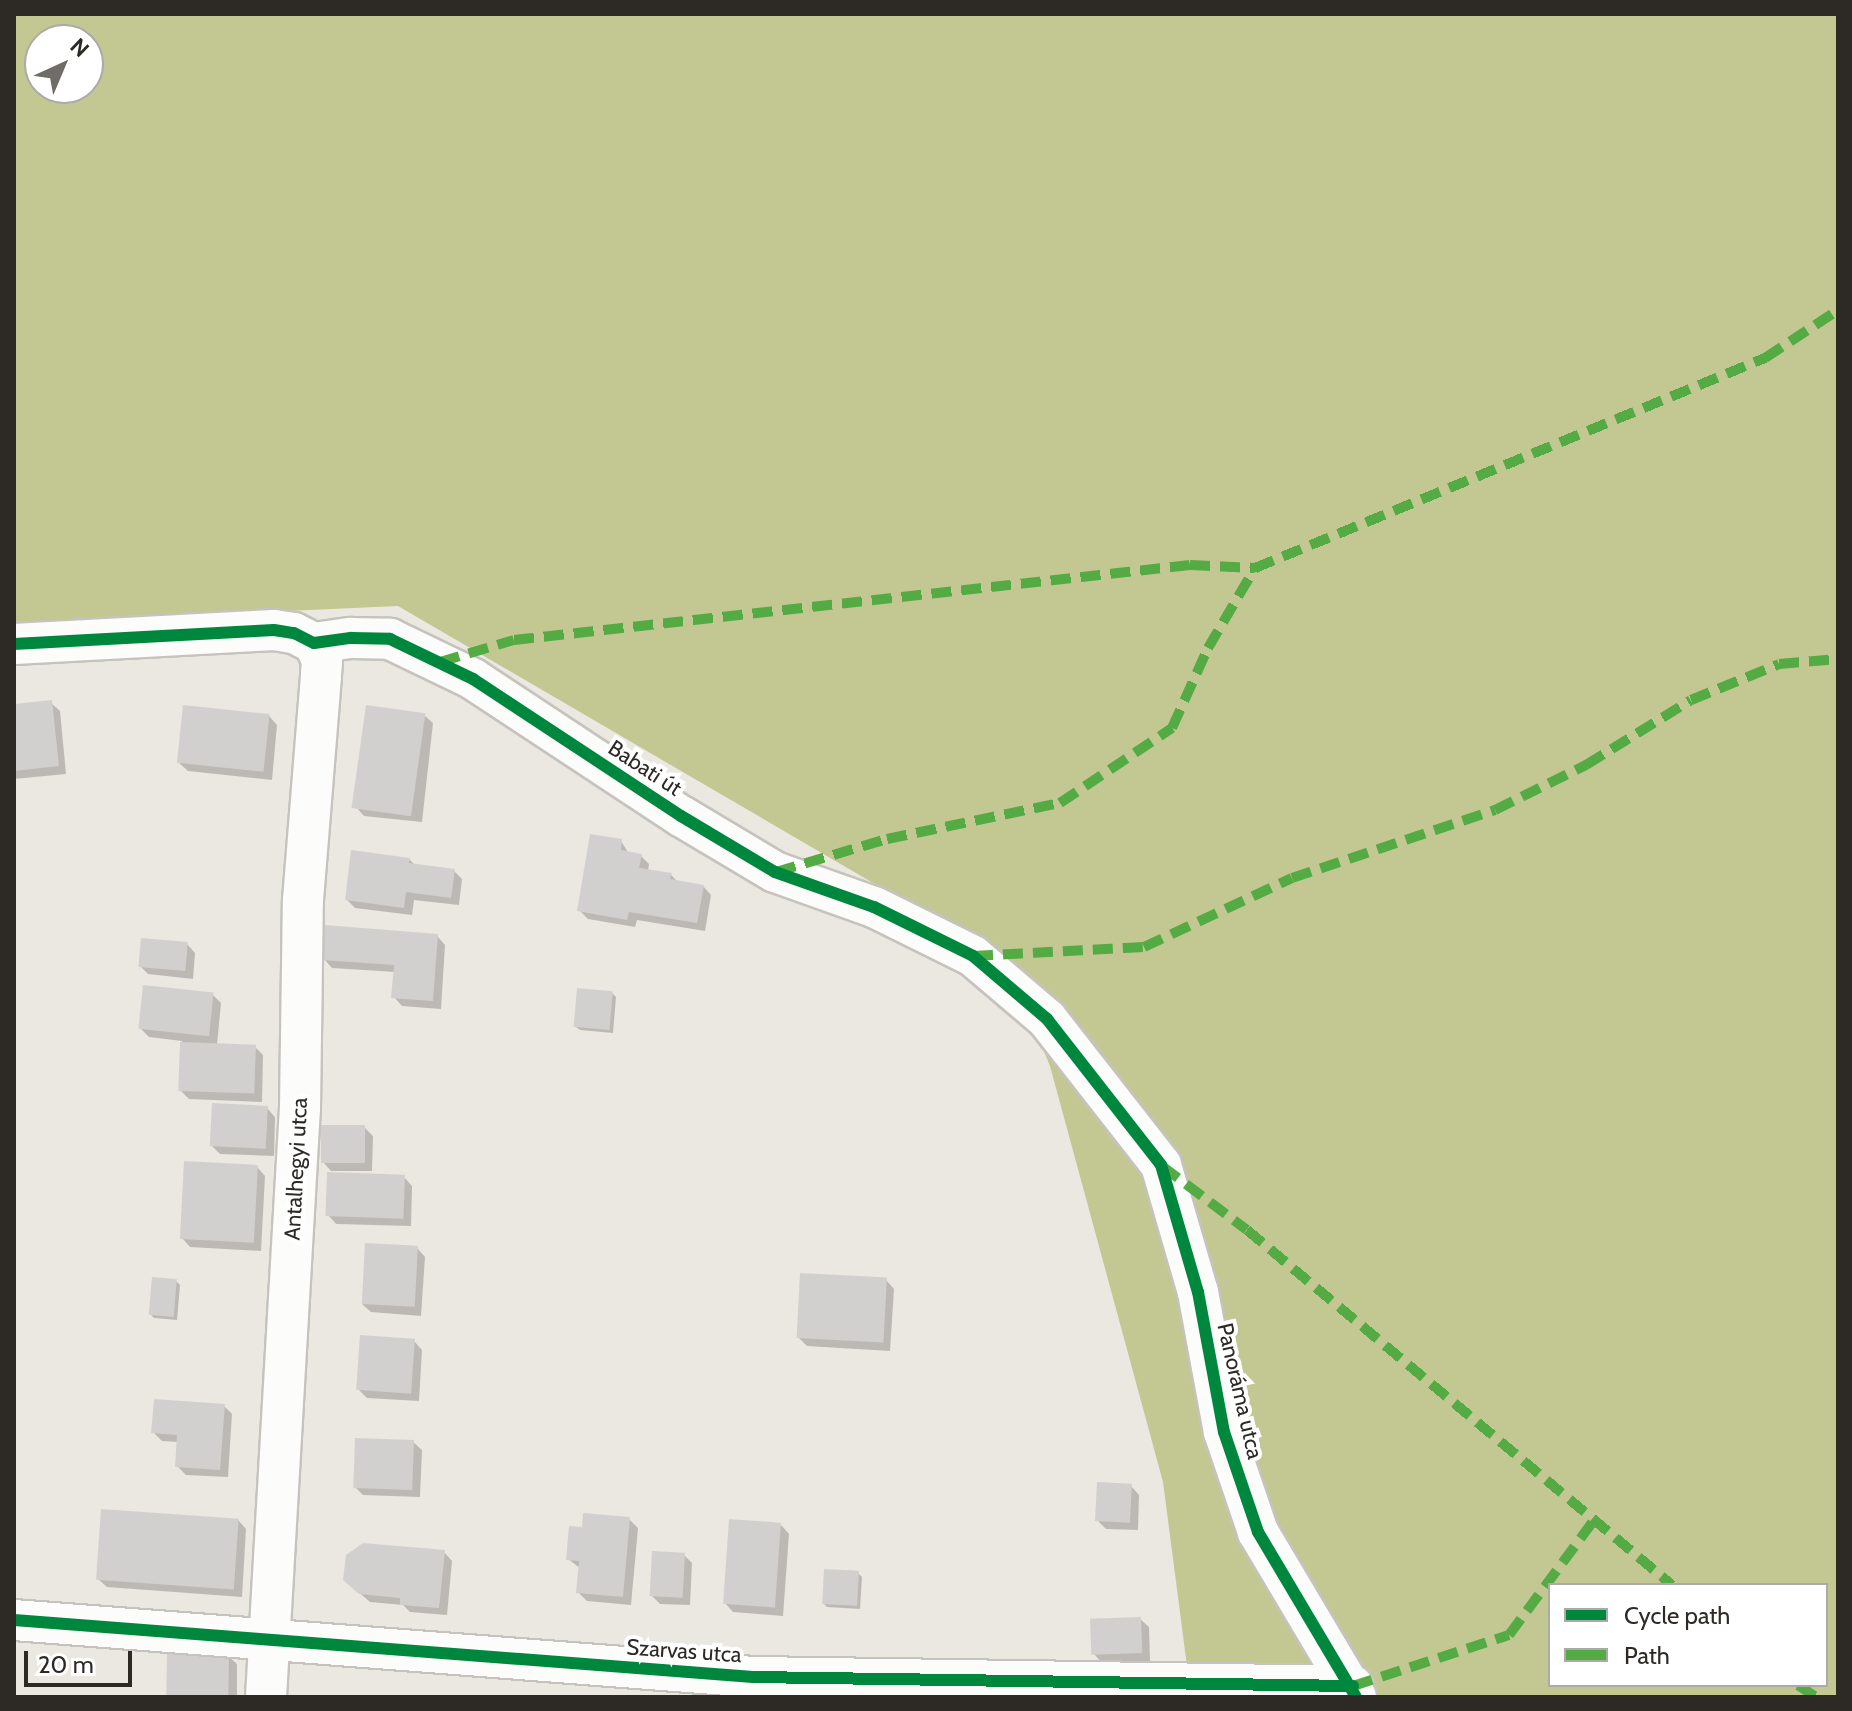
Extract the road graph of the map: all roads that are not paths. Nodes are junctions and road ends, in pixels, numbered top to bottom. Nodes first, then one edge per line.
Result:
1 (314, 643) junction
2 (14, 644) edge
3 (1161, 1165) joint
4 (14, 1620) edge
5 (269, 1639) junction
6 (1354, 1691) edge
7 (266, 1697) edge

1 - 2 street, Babati út
1 - 3 street, Babati út
1 - 5 street, Antalhegyi utca
3 - 6 street, Panoráma utca
4 - 5 street, Szarvas utca
5 - 6 street, Szarvas utca
5 - 7 street, Antalhegyi utca

